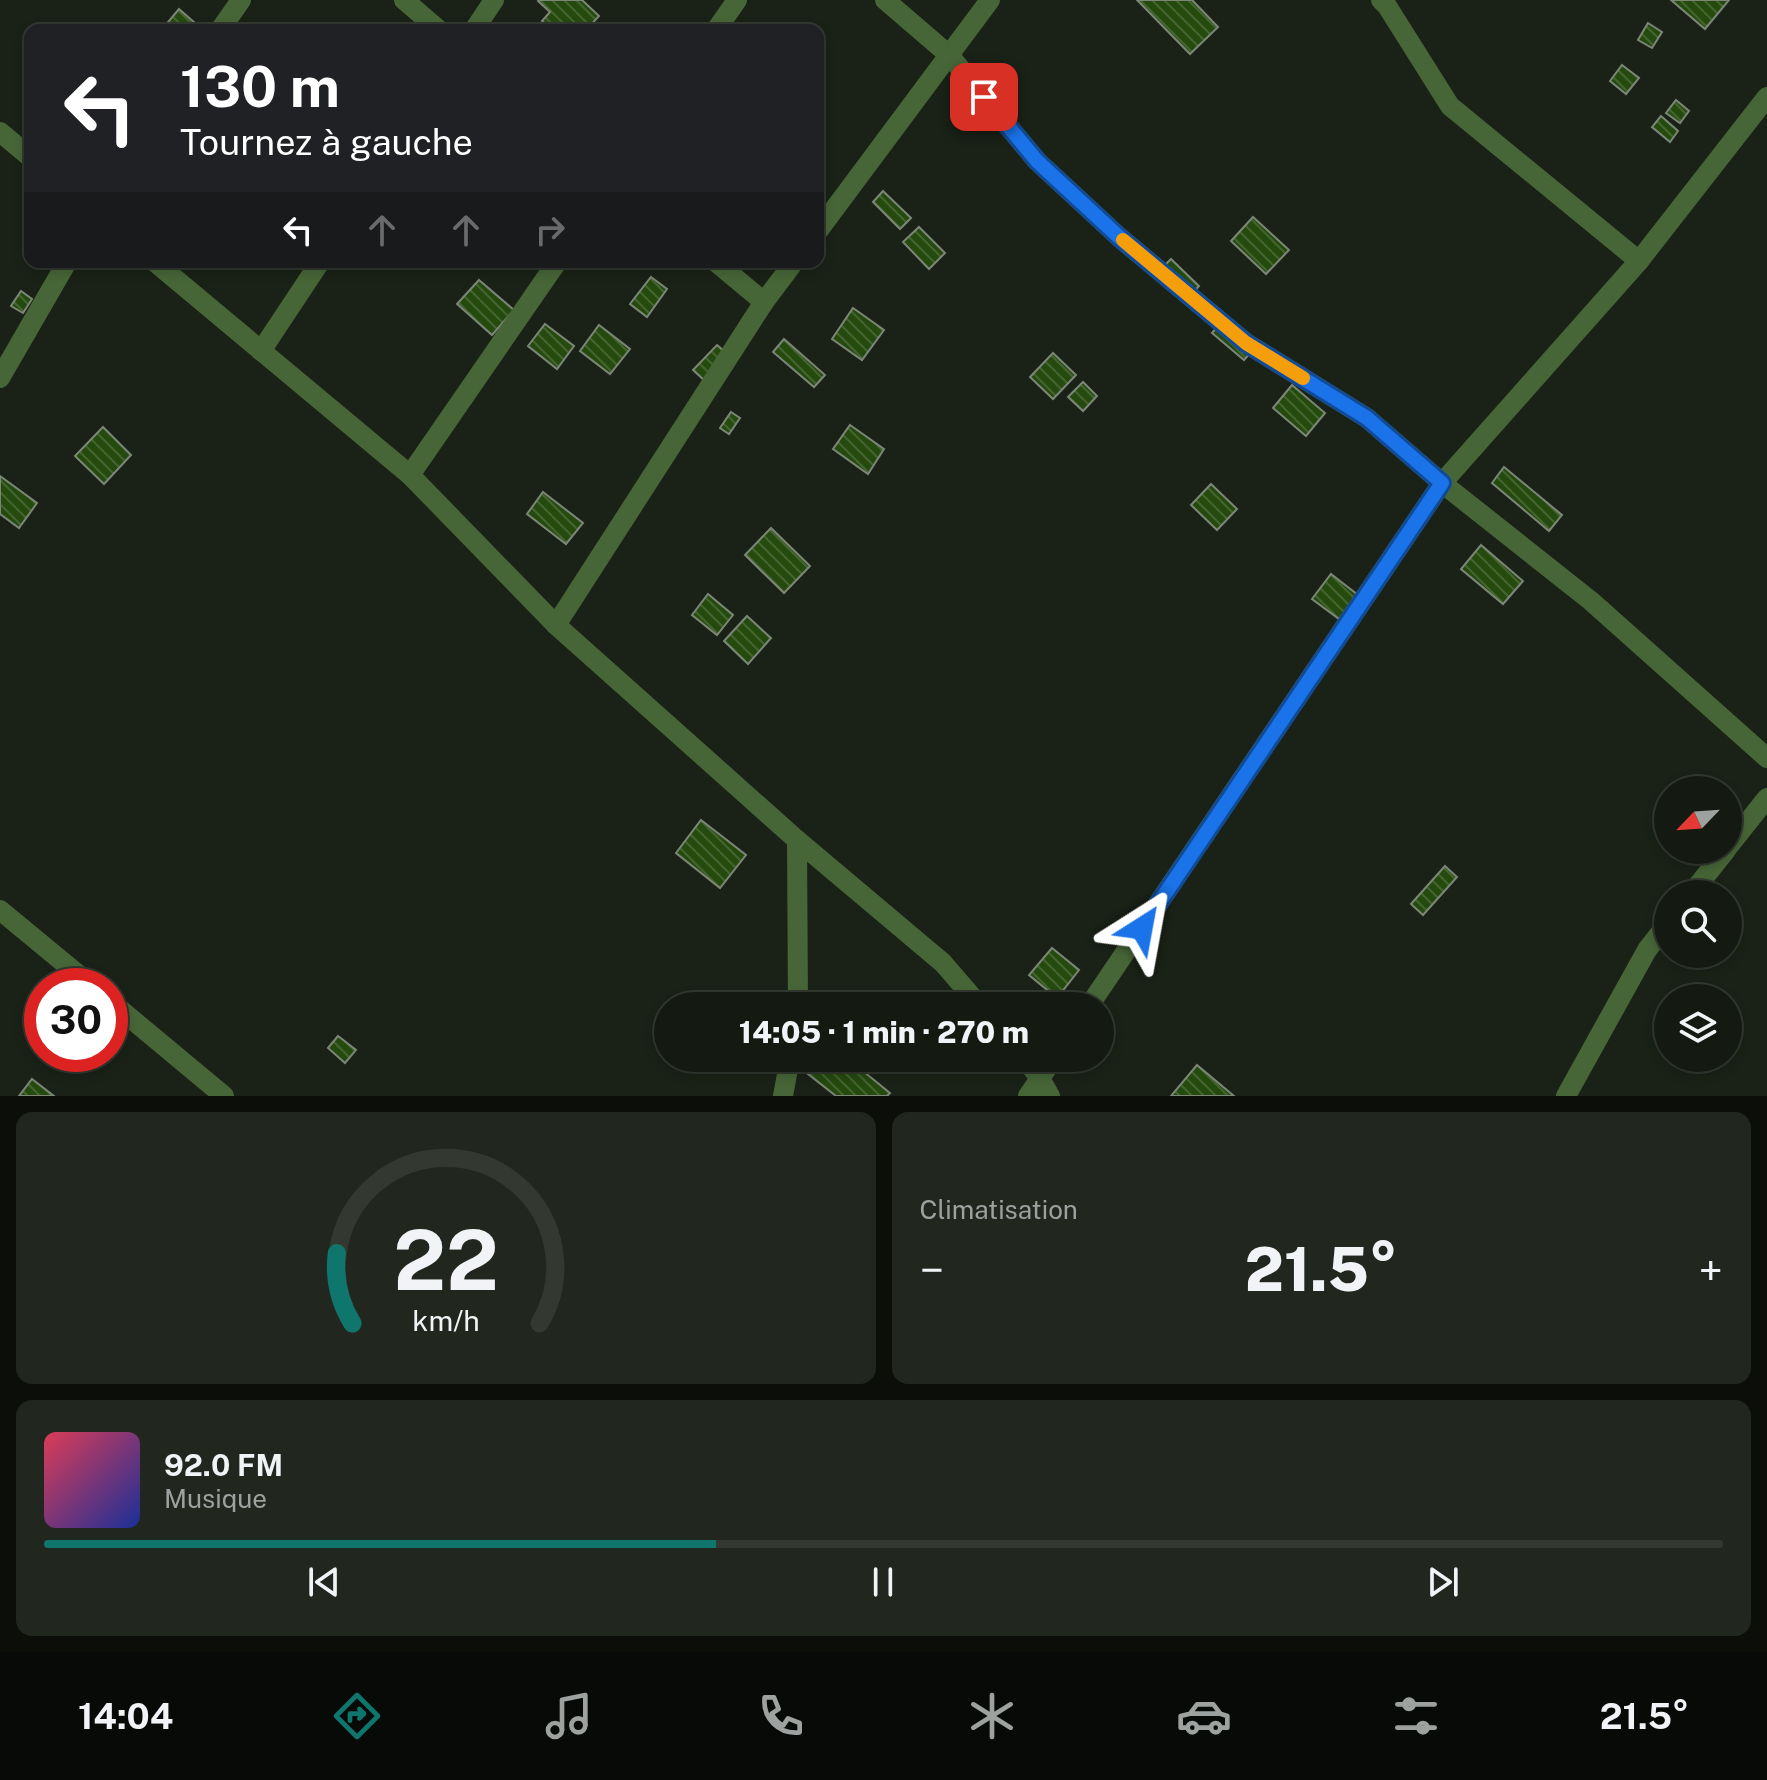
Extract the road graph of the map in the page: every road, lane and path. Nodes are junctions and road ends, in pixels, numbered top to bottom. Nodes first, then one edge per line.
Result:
1 (241, 0) edge
2 (404, 0) edge
3 (494, 0) edge
4 (737, 0) edge
5 (885, 0) edge
6 (990, 0) edge
7 (1381, 0) edge
8 (224, 24) edge
9 (432, 24) edge
10 (478, 24) edge
11 (720, 24) edge
12 (949, 55) junction
13 (1767, 97) edge
14 (0, 132) edge
15 (24, 152) edge
16 (824, 223) edge
17 (1639, 261) junction
18 (64, 268) edge
19 (162, 268) edge
20 (316, 268) edge
21 (553, 268) edge
22 (723, 268) edge
23 (790, 268) edge
24 (764, 302) junction
25 (261, 351) junction
26 (0, 378) edge
27 (410, 475) junction
28 (1442, 483) junction
29 (556, 625) junction
30 (1767, 758) edge
31 (1767, 798) edge
32 (1742, 830) edge
33 (797, 840) junction
34 (1715, 864) edge
35 (1702, 880) edge
36 (0, 910) edge
37 (1654, 941) edge
38 (70, 968) edge
39 (798, 992) edge
40 (968, 992) edge
41 (1098, 992) edge
42 (128, 1016) edge
43 (787, 1072) edge
44 (1045, 1087) edge
45 (224, 1096) edge
46 (783, 1096) edge
47 (1028, 1096) edge
48 (1566, 1096) edge

1 - 8 street
2 - 9 street
3 - 10 street
4 - 11 street
5 - 12 street
6 - 12 street
7 - 17 street
12 - 16 street
12 - 28 street
13 - 17 street
14 - 15 street
17 - 28 street
18 - 26 street
19 - 25 street
20 - 25 street
21 - 27 street
22 - 24 street
23 - 24 street
24 - 29 street
25 - 27 street
27 - 29 street
28 - 30 street
28 - 41 street
29 - 33 street
31 - 32 street
33 - 39 street
33 - 40 street
34 - 35 street
36 - 38 street
37 - 48 street
42 - 45 street
43 - 46 street
44 - 47 street

